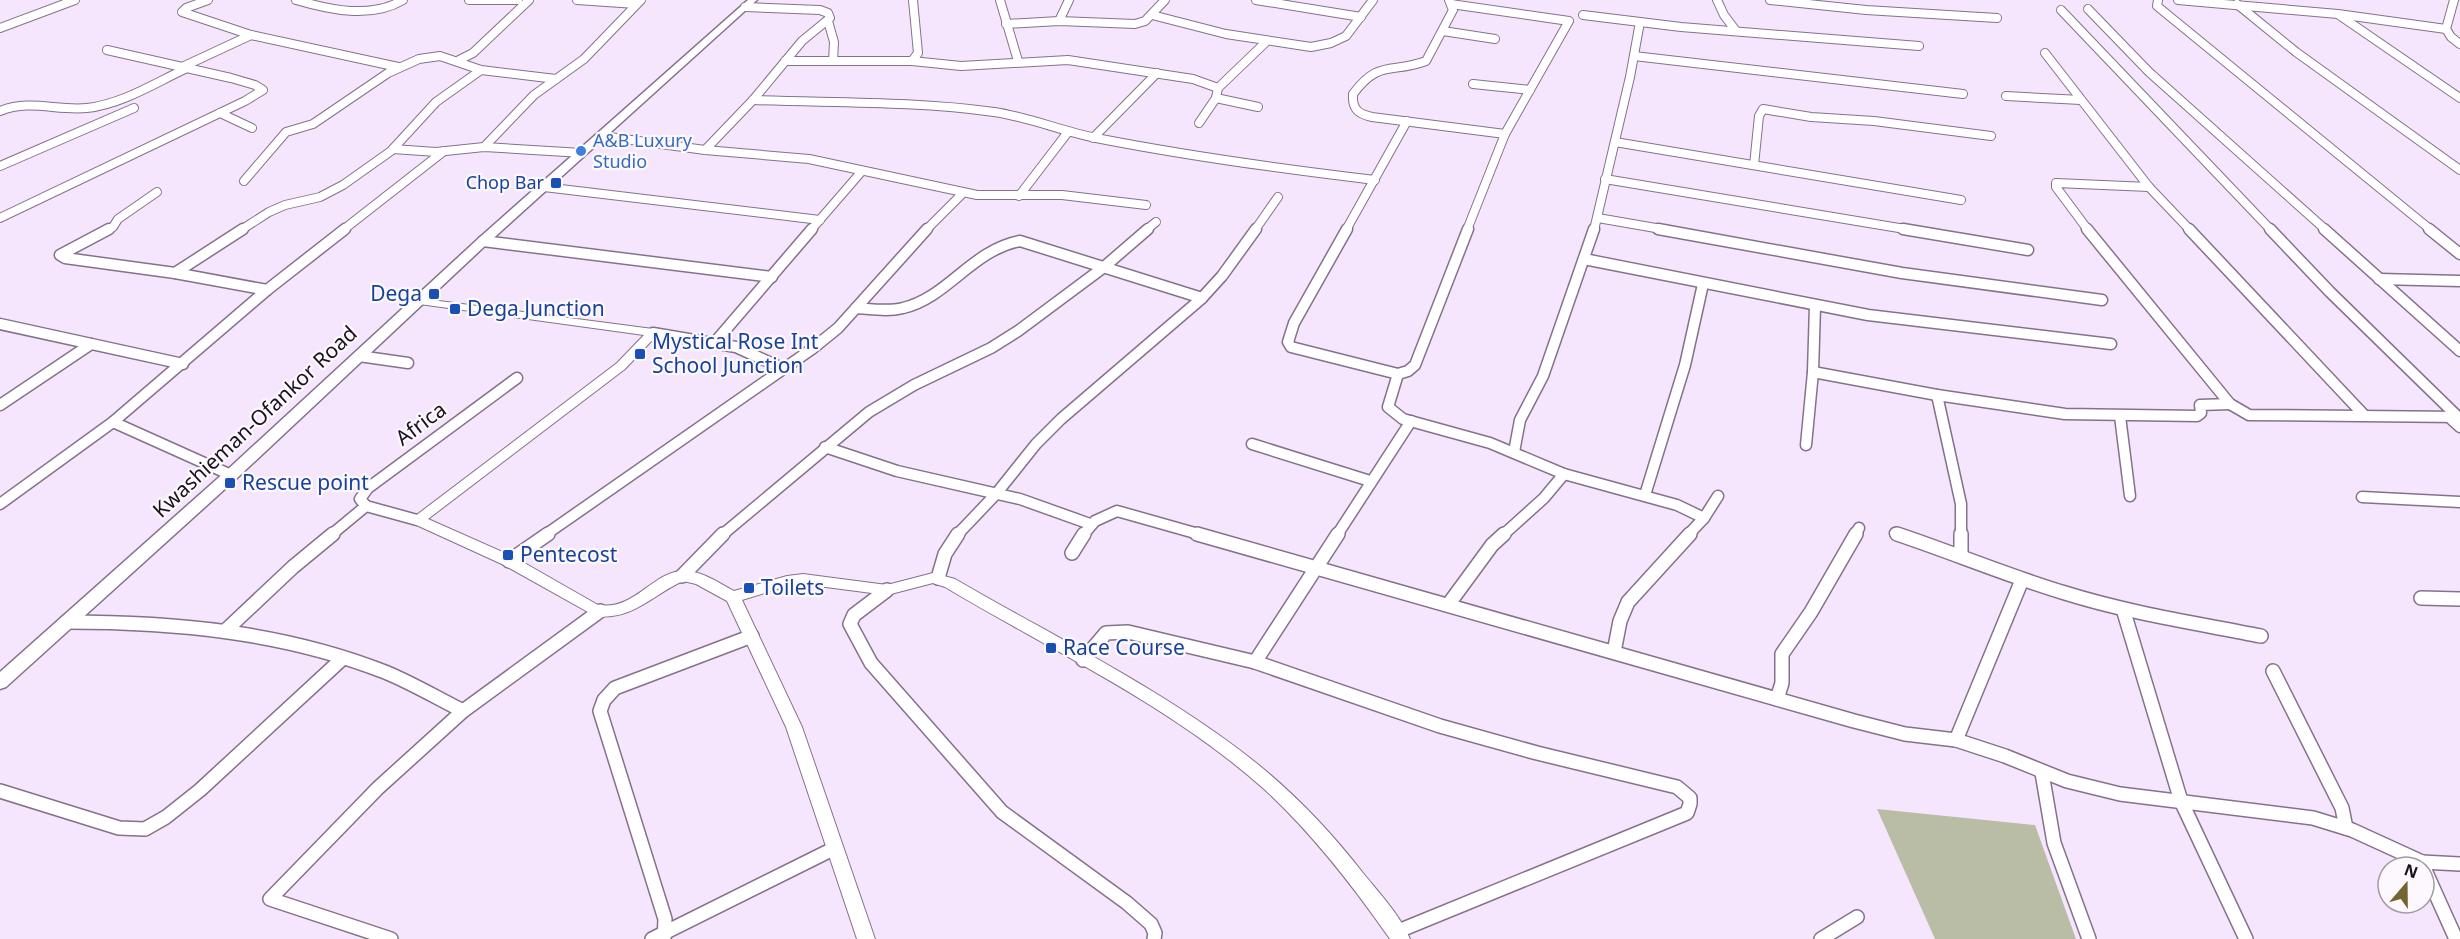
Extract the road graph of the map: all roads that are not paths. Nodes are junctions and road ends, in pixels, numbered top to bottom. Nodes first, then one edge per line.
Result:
1 (75, 0) edge
2 (208, 0) edge
3 (296, 0) edge
4 (402, 0) edge
5 (469, 0) edge
6 (518, 0) edge
7 (529, 0) edge
8 (577, 0) edge
9 (914, 0) edge
10 (1000, 0) edge
11 (1069, 0) edge
12 (1165, 0) edge
13 (1256, 0) edge
14 (1372, 0) edge
15 (1717, 0) edge
16 (1770, 0) edge
17 (2158, 0) edge
18 (2178, 0) edge
19 (2457, 0) edge
20 (2220, 1) edge
21 (638, 2) edge
22 (1450, 2) edge
23 (1824, 2) edge
24 (749, 4) edge
25 (2237, 4) junction
26 (2088, 9) dead end
27 (2061, 10) dead end
28 (2338, 14) junction
29 (1152, 15) junction
30 (1583, 15) dead end
31 (1361, 17) junction
32 (1997, 18) dead end
33 (828, 21) junction
34 (1059, 21) junction
35 (1640, 22) junction
36 (1006, 24) junction
37 (0, 28) edge
38 (2446, 28) junction
39 (1443, 31) junction
40 (1736, 31) junction
41 (251, 35) junction
42 (1495, 39) dead end
43 (1267, 41) junction
44 (2460, 44) edge
45 (1919, 46) dead end
46 (107, 50) dead end
47 (2045, 53) dead end
48 (1635, 56) junction
49 (459, 60) junction
50 (785, 61) junction
51 (833, 61) junction
52 (912, 61) junction
53 (1018, 62) junction
54 (182, 68) junction
55 (399, 68) junction
56 (481, 70) junction
57 (1157, 73) junction
58 (556, 79) junction
59 (1473, 84) dead end
60 (1218, 88) junction
61 (1530, 90) junction
62 (1963, 94) dead end
63 (2006, 96) dead end
64 (1216, 98) junction
65 (2460, 98) edge
66 (753, 100) junction
67 (2081, 100) junction
68 (1258, 107) dead end
69 (134, 108) dead end
70 (0, 111) edge
71 (220, 113) junction
72 (1407, 121) junction
73 (1199, 123) dead end
74 (252, 128) dead end
75 (1068, 132) junction
76 (1505, 134) junction
77 (602, 136) junction
78 (1991, 136) dead end
79 (1093, 138) junction
80 (1616, 142) junction
81 (484, 147) junction
82 (393, 149) junction
83 (705, 150) junction
84 (444, 151) junction
85 (582, 153) junction
86 (1754, 165) junction
87 (0, 166) edge
88 (2460, 170) edge
89 (862, 171) junction
90 (1605, 179) junction
91 (1375, 180) junction
92 (244, 181) dead end
93 (544, 187) junction
94 (2149, 187) junction
95 (157, 192) dead end
96 (963, 193) junction
97 (1019, 196) junction
98 (1278, 197) dead end
99 (1961, 200) dead end
100 (1146, 205) dead end
101 (0, 218) edge
102 (1598, 218) junction
103 (820, 220) junction
104 (1156, 222) dead end
105 (483, 241) junction
106 (2028, 250) dead end
107 (2460, 254) edge
108 (1584, 259) junction
109 (1104, 267) junction
110 (175, 273) junction
111 (772, 277) junction
112 (2379, 279) junction
113 (2460, 281) edge
114 (1703, 284) junction
115 (267, 290) junction
116 (1202, 298) junction
117 (2102, 300) dead end
118 (416, 301) junction
119 (1815, 306) junction
120 (856, 308) junction
121 (0, 324) edge
122 (12, 327) junction
123 (653, 333) junction
124 (0, 335) edge
125 (716, 341) junction
126 (91, 344) junction
127 (2111, 344) dead end
128 (2460, 351) edge
129 (359, 356) junction
130 (408, 363) dead end
131 (183, 364) junction
132 (782, 368) junction
133 (1813, 372) junction
134 (1398, 374) junction
135 (517, 378) dead end
136 (1937, 395) junction
137 (2227, 404) junction
138 (0, 405) edge
139 (2363, 414) junction
140 (2120, 416) junction
141 (2457, 419) edge
142 (1411, 421) junction
143 (114, 422) junction
144 (1252, 444) dead end
145 (1806, 445) dead end
146 (825, 447) junction
147 (1514, 452) junction
148 (1564, 474) junction
149 (231, 475) junction
150 (1370, 481) junction
151 (996, 494) junction
152 (1644, 495) junction
153 (1718, 496) dead end
154 (2130, 496) dead end
155 (2362, 498) dead end
156 (2460, 501) edge
157 (0, 504) edge
158 (366, 506) junction
159 (1704, 518) junction
160 (417, 520) junction
161 (1090, 524) junction
162 (1859, 528) dead end
163 (1895, 533) dead end
164 (1072, 553) dead end
165 (1961, 555) junction
166 (509, 561) junction
167 (1318, 567) junction
168 (682, 576) junction
169 (938, 578) junction
170 (2022, 580) junction
171 (887, 590) junction
172 (733, 597) junction
173 (2421, 598) dead end
174 (2460, 599) edge
175 (1448, 605) junction
176 (2123, 609) junction
177 (600, 612) junction
178 (66, 622) junction
179 (225, 631) junction
180 (752, 636) junction
181 (2261, 636) dead end
182 (1614, 652) junction
183 (342, 659) junction
184 (1083, 660) junction
185 (1255, 662) junction
186 (2273, 671) dead end
187 (0, 682) edge
188 (1777, 699) junction
189 (463, 711) junction
190 (1956, 741) junction
191 (2042, 773) junction
192 (0, 791) edge
193 (2181, 801) junction
194 (2349, 829) junction
195 (835, 848) junction
196 (2406, 855) edge
197 (2460, 864) edge
198 (2436, 865) edge
199 (2436, 897) edge
200 (1857, 917) dead end
201 (1399, 935) edge
202 (660, 937) edge
203 (1828, 937) edge
204 (391, 939) edge
205 (866, 939) edge
206 (1154, 939) edge
207 (2089, 939) edge
208 (2246, 939) edge
209 (2456, 939) edge

1 - 37 street
2 - 41 street
3 - 4 street
5 - 6 street
7 - 49 street
8 - 21 street
9 - 52 street
10 - 36 street
11 - 34 street
12 - 29 street
13 - 31 street
14 - 31 street
15 - 40 street
16 - 23 street
17 - 107 street
18 - 20 street
19 - 38 street
20 - 25 street
21 - 58 street
22 - 39 street
22 - 61 street
23 - 32 street
24 - 33 street
24 - 77 main road, Kwashieman-Ofankor Road
25 - 28 street
25 - 88 street
26 - 112 street
27 - 141 street
28 - 38 street
28 - 65 street
29 - 34 street
29 - 43 street
30 - 35 street
31 - 43 street
33 - 50 street
33 - 51 street
34 - 36 street
35 - 40 street
35 - 48 street
36 - 53 street
38 - 44 street
39 - 42 street
39 - 72 street
40 - 45 street
41 - 54 street
41 - 55 street
43 - 60 street
46 - 54 street
47 - 67 street
48 - 62 street
48 - 80 street
49 - 55 street
49 - 56 street
50 - 51 street
50 - 66 street
51 - 52 street
52 - 53 street
53 - 57 street
54 - 70 street
54 - 71 street
55 - 92 street
56 - 58 street
56 - 82 street
57 - 60 street
57 - 79 street
58 - 81 street
59 - 61 street
60 - 64 street
61 - 76 street
63 - 67 street
64 - 68 street
64 - 73 street
66 - 75 street
66 - 83 street
67 - 94 street
69 - 87 street
71 - 74 street
71 - 101 street
72 - 76 street
72 - 91 street
75 - 79 street
75 - 97 street
76 - 134 street
77 - 83 street
77 - 85 main road, Kwashieman-Ofankor Road
78 - 86 street
79 - 91 street
80 - 86 street
80 - 90 street
81 - 84 street
81 - 85 street
82 - 84 street
82 - 110 street
83 - 89 street
84 - 115 street
85 - 93 main road, Kwashieman-Ofankor Road
86 - 99 street
89 - 96 street
89 - 103 street
90 - 102 street
90 - 106 street
91 - 134 street
93 - 103 street
93 - 105 main road, Kwashieman-Ofankor Road
94 - 137 street
94 - 139 street
95 - 110 street
96 - 97 street
96 - 120 street
97 - 100 street
98 - 116 street
102 - 108 street
102 - 117 street
103 - 111 street
104 - 109 street
105 - 111 street
105 - 118 main road, Kwashieman-Ofankor Road
108 - 114 street
108 - 147 street
109 - 116 street
109 - 120 street
109 - 146 street
110 - 115 street
111 - 125 street
112 - 113 street
112 - 128 street
114 - 119 street
114 - 152 street
115 - 131 street
116 - 151 street
118 - 123 street
118 - 129 main road, Kwashieman-Ofankor Road
119 - 127 street
119 - 133 street
120 - 132 street
121 - 122 street
122 - 124 street
122 - 126 street
123 - 125 street
123 - 160 street
125 - 132 street
126 - 131 street
126 - 138 street
129 - 130 street
129 - 149 main road, Kwashieman-Ofankor Road
131 - 143 street
132 - 166 street
133 - 136 street
133 - 145 street
134 - 142 street
135 - 158 street, Africa
136 - 140 street
136 - 165 street
137 - 139 street
137 - 140 street
139 - 141 street
140 - 154 street
142 - 147 street
142 - 150 street
143 - 149 street
143 - 157 street
144 - 150 street
146 - 151 street
146 - 168 street
147 - 148 street
148 - 152 street
148 - 175 street
149 - 178 main road, Kwashieman-Ofankor Road
150 - 167 street
151 - 161 street
151 - 169 street
152 - 159 street
153 - 159 street
155 - 156 street
158 - 160 street
158 - 179 street
159 - 182 street
160 - 166 street
161 - 164 street
161 - 167 street
162 - 188 street
163 - 165 street
165 - 170 street
166 - 177 street
167 - 175 street
167 - 185 street
168 - 172 street
168 - 177 street
169 - 171 street
169 - 184 street
170 - 176 street
170 - 190 street
171 - 172 street
171 - 206 street
172 - 180 street
173 - 174 street
175 - 182 street
176 - 181 street
176 - 193 street
177 - 189 street
178 - 179 street
178 - 187 main road, Kwashieman-Ofankor Road
179 - 183 street
180 - 195 street
180 - 202 street
182 - 188 street
183 - 189 street
183 - 192 street
184 - 185 street
184 - 201 street
185 - 201 street
186 - 194 street
188 - 190 street
189 - 204 street
190 - 191 street
191 - 193 street
191 - 207 street
193 - 194 street
193 - 208 street
194 - 196 street
195 - 202 street
195 - 205 street
197 - 198 street
199 - 209 street
200 - 203 street

